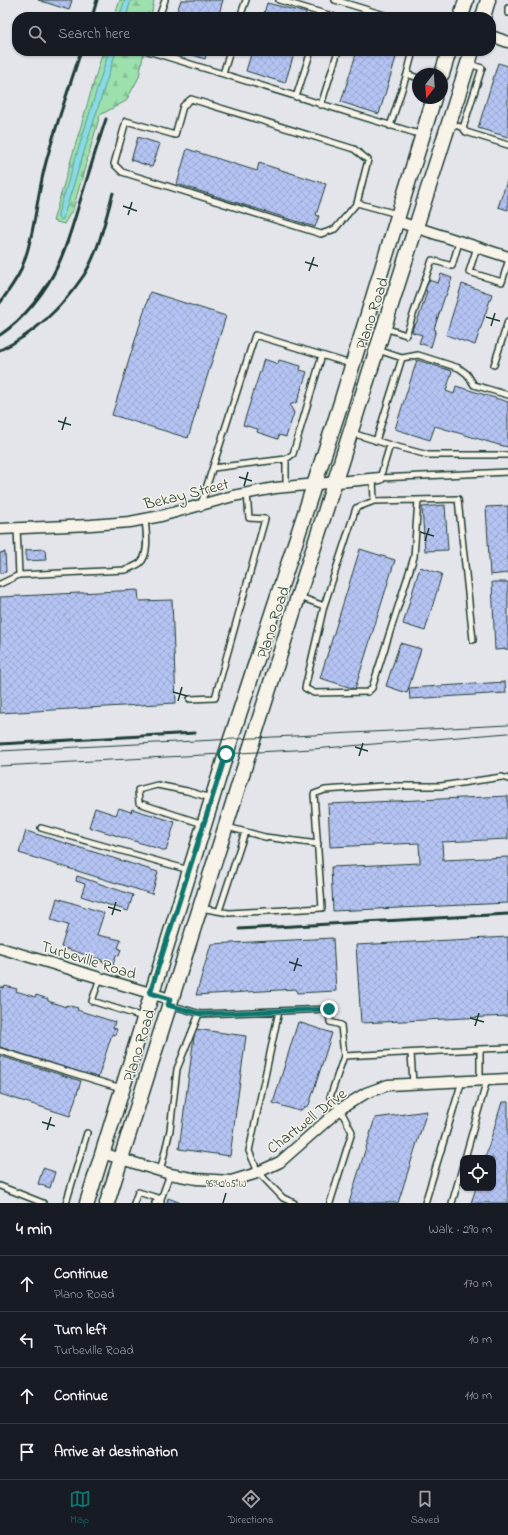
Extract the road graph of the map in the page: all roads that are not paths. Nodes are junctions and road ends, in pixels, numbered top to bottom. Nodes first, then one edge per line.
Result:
1 (165, 0) edge
2 (246, 0) edge
3 (279, 0) edge
4 (335, 0) edge
5 (466, 0) edge
6 (488, 0) edge
7 (508, 8) edge
8 (161, 12) edge
9 (242, 12) edge
10 (313, 12) edge
11 (375, 12) edge
12 (462, 12) edge
13 (484, 12) edge
14 (508, 12) edge
15 (496, 38) edge
16 (508, 42) edge
17 (164, 56) edge
18 (228, 56) edge
19 (309, 56) edge
20 (336, 56) edge
21 (412, 56) edge
22 (447, 56) edge
23 (470, 58) edge
24 (444, 68) edge
25 (223, 74) junction
26 (407, 74) junction
27 (412, 76) edge
28 (296, 97) junction
29 (432, 104) edge
30 (321, 105) junction
31 (449, 123) junction
32 (390, 126) junction
33 (463, 128) junction
34 (423, 136) junction
35 (508, 145) edge
36 (357, 203) junction
37 (397, 218) junction
38 (416, 228) junction
39 (460, 242) junction
40 (477, 247) junction
41 (508, 257) edge
42 (508, 262) edge
43 (508, 322) edge
44 (384, 328) junction
45 (377, 350) junction
46 (322, 355) junction
47 (402, 358) junction
48 (353, 364) junction
49 (494, 365) dead end
50 (508, 395) edge
51 (351, 432) junction
52 (376, 441) junction
53 (390, 445) junction
54 (508, 455) edge
55 (286, 459) junction
56 (213, 468) junction
57 (508, 472) edge
58 (376, 478) junction
59 (335, 482) junction
60 (314, 484) junction
61 (286, 487) junction
62 (247, 493) junction
63 (418, 500) junction
64 (374, 501) junction
65 (201, 505) junction
66 (145, 519) junction
67 (17, 528) junction
68 (0, 529) edge
69 (19, 575) junction
70 (0, 584) edge
71 (298, 596) junction
72 (324, 606) junction
73 (473, 640) dead end
74 (190, 699) dead end
75 (508, 779) edge
76 (212, 798) junction
77 (204, 824) junction
78 (225, 826) junction
79 (41, 828) dead end
80 (246, 832) junction
81 (318, 844) junction
82 (190, 870) junction
83 (199, 908) junction
84 (219, 911) junction
85 (0, 948) edge
86 (100, 978) junction
87 (150, 993) junction
88 (169, 1002) junction
89 (279, 1011) junction
90 (199, 1014) junction
91 (143, 1017) junction
92 (508, 1048) edge
93 (480, 1049) junction
94 (0, 1051) edge
95 (411, 1053) junction
96 (344, 1056) junction
97 (508, 1079) edge
98 (484, 1080) junction
99 (462, 1082) junction
100 (413, 1084) junction
101 (121, 1088) junction
102 (340, 1109) junction
103 (87, 1133) dead end
104 (102, 1152) junction
105 (466, 1155) edge
106 (121, 1159) junction
107 (258, 1172) junction
108 (165, 1173) junction
109 (460, 1175) edge
110 (0, 1186) edge
111 (161, 1201) edge
112 (43, 1203) edge
113 (66, 1203) edge
114 (87, 1203) edge
115 (107, 1203) edge
116 (134, 1203) edge
117 (155, 1203) edge
118 (294, 1203) edge
119 (330, 1203) edge
120 (425, 1203) edge
121 (452, 1203) edge

1 - 8 lane
2 - 9 lane
3 - 10 lane
4 - 11 lane
5 - 12 main road
6 - 13 main road
7 - 14 lane
15 - 16 street
17 - 25 lane
18 - 25 lane
19 - 28 lane
20 - 30 lane
21 - 26 lane
22 - 24 main road
23 - 31 main road, Plano Road
23 - 33 lane
25 - 28 lane
26 - 27 lane
26 - 32 lane
28 - 30 lane
29 - 34 main road, Plano Road
30 - 32 lane
31 - 33 lane
31 - 38 main road, Plano Road
32 - 34 lane
33 - 35 lane
34 - 37 main road, Plano Road
36 - 36 lane
36 - 37 lane
37 - 38 street
37 - 48 main road, Plano Road
38 - 39 street
38 - 44 main road, Plano Road
39 - 40 street
39 - 44 lane
40 - 41 street
40 - 42 lane
43 - 49 lane
44 - 45 main road, Plano Road
45 - 47 lane
45 - 51 main road, Plano Road
46 - 48 lane
46 - 55 lane
46 - 56 lane
47 - 50 lane
47 - 52 lane
48 - 60 main road, Plano Road
51 - 52 lane
51 - 59 main road, Plano Road
52 - 53 lane
53 - 54 lane
53 - 58 lane
55 - 56 lane
55 - 61 lane
56 - 65 lane
57 - 58 lane
58 - 59 street, Bekay Street
58 - 64 lane
59 - 60 street, Bekay Street
59 - 71 main road, Plano Road
60 - 61 street, Bekay Street
60 - 76 main road, Plano Road
61 - 62 street, Bekay Street
62 - 65 street, Bekay Street
62 - 74 lane
63 - 64 lane
63 - 72 lane
63 - 73 lane
64 - 72 lane
65 - 66 street, Bekay Street
66 - 67 street, Bekay Street
66 - 69 lane
67 - 68 street, Bekay Street
67 - 69 lane
69 - 70 lane
71 - 72 lane
71 - 78 main road, Plano Road
75 - 81 lane
76 - 77 main road, Plano Road
76 - 77 lane
77 - 82 main road, Plano Road
78 - 80 lane
78 - 83 main road, Plano Road
79 - 82 lane
80 - 81 lane
80 - 84 lane
81 - 84 lane
82 - 87 main road, Plano Road
83 - 84 lane
83 - 88 main road, Plano Road
85 - 86 street, Turbeville Road
86 - 87 street, Turbeville Road
86 - 91 lane
87 - 88 street, Turbeville Road
87 - 91 main road, Plano Road
88 - 90 lane
88 - 106 main road, Plano Road
89 - 90 lane
89 - 96 lane
89 - 107 lane
90 - 108 lane
91 - 101 main road, Plano Road
92 - 93 lane
93 - 95 lane
93 - 98 lane
94 - 101 lane
95 - 96 lane
95 - 100 lane
96 - 102 lane
97 - 98 street, Chartwell Drive
98 - 99 street, Chartwell Drive
98 - 105 lane
99 - 100 street, Chartwell Drive
99 - 120 lane
100 - 102 street, Chartwell Drive
101 - 104 main road, Plano Road
102 - 107 street, Chartwell Drive
102 - 119 lane
103 - 113 lane
104 - 106 street, Chartwell Drive
104 - 114 main road, Plano Road
106 - 108 street, Chartwell Drive
106 - 115 main road, Plano Road
107 - 108 street, Chartwell Drive
107 - 118 lane
108 - 111 lane
109 - 121 lane
110 - 112 lane
111 - 116 lane
111 - 117 lane

